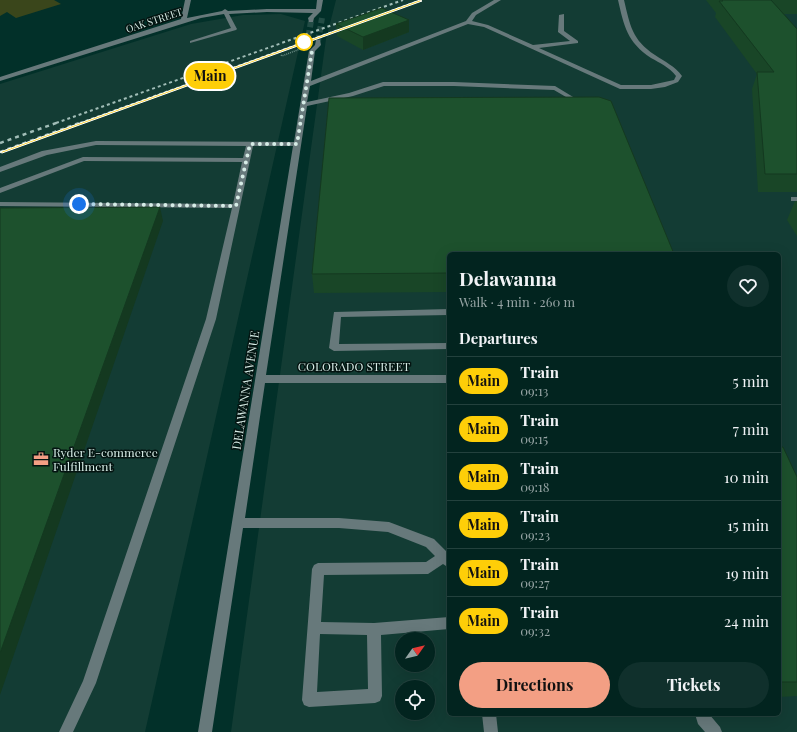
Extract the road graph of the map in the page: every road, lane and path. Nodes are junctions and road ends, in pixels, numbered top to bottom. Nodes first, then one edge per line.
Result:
1 (188, 0) edge
2 (320, 0) edge
3 (498, 0) edge
4 (621, 0) edge
5 (226, 11) junction
6 (318, 11) junction
7 (562, 15) dead end
8 (322, 18) tunnel mouth
9 (184, 20) junction
10 (311, 21) tunnel mouth
11 (468, 22) junction
12 (318, 41) tunnel mouth
13 (192, 42) dead end
14 (533, 47) junction
15 (301, 49) dead end
16 (280, 55) dead end
17 (0, 79) edge
18 (306, 85) junction
19 (303, 105) junction
20 (588, 106) edge
21 (250, 144) junction
22 (297, 144) junction
23 (247, 160) junction
24 (0, 170) edge
25 (0, 191) edge
26 (0, 204) edge
27 (236, 206) junction
28 (447, 312) edge
29 (447, 346) edge
30 (260, 379) junction
31 (447, 379) edge
32 (238, 522) junction
33 (447, 560) edge
34 (447, 623) edge
35 (315, 628) junction
36 (374, 629) junction
37 (489, 716) edge
38 (702, 716) edge
39 (66, 732) edge
40 (205, 732) edge
41 (491, 732) edge
42 (715, 732) edge

1 - 9 street
2 - 6 street
3 - 11 street
4 - 14 street
5 - 6 street, OAK STREET
5 - 9 street, OAK STREET
5 - 13 street
6 - 8 street
6 - 10 street
7 - 14 street
9 - 17 street, OAK STREET
11 - 14 street
11 - 18 street
12 - 18 street, DELAWANNA AVENUE
15 - 16 path
18 - 19 street, DELAWANNA AVENUE
19 - 20 street
19 - 22 street, DELAWANNA AVENUE
21 - 22 street
21 - 23 street
21 - 24 street
22 - 30 street, DELAWANNA AVENUE
23 - 25 street
23 - 27 street
26 - 27 street
27 - 39 street
28 - 29 street
30 - 31 street, COLORADO STREET
30 - 32 street, DELAWANNA AVENUE
32 - 33 street
32 - 40 street, DELAWANNA AVENUE
33 - 35 street
34 - 36 street
35 - 36 street
35 - 36 street
37 - 41 street
38 - 42 street

